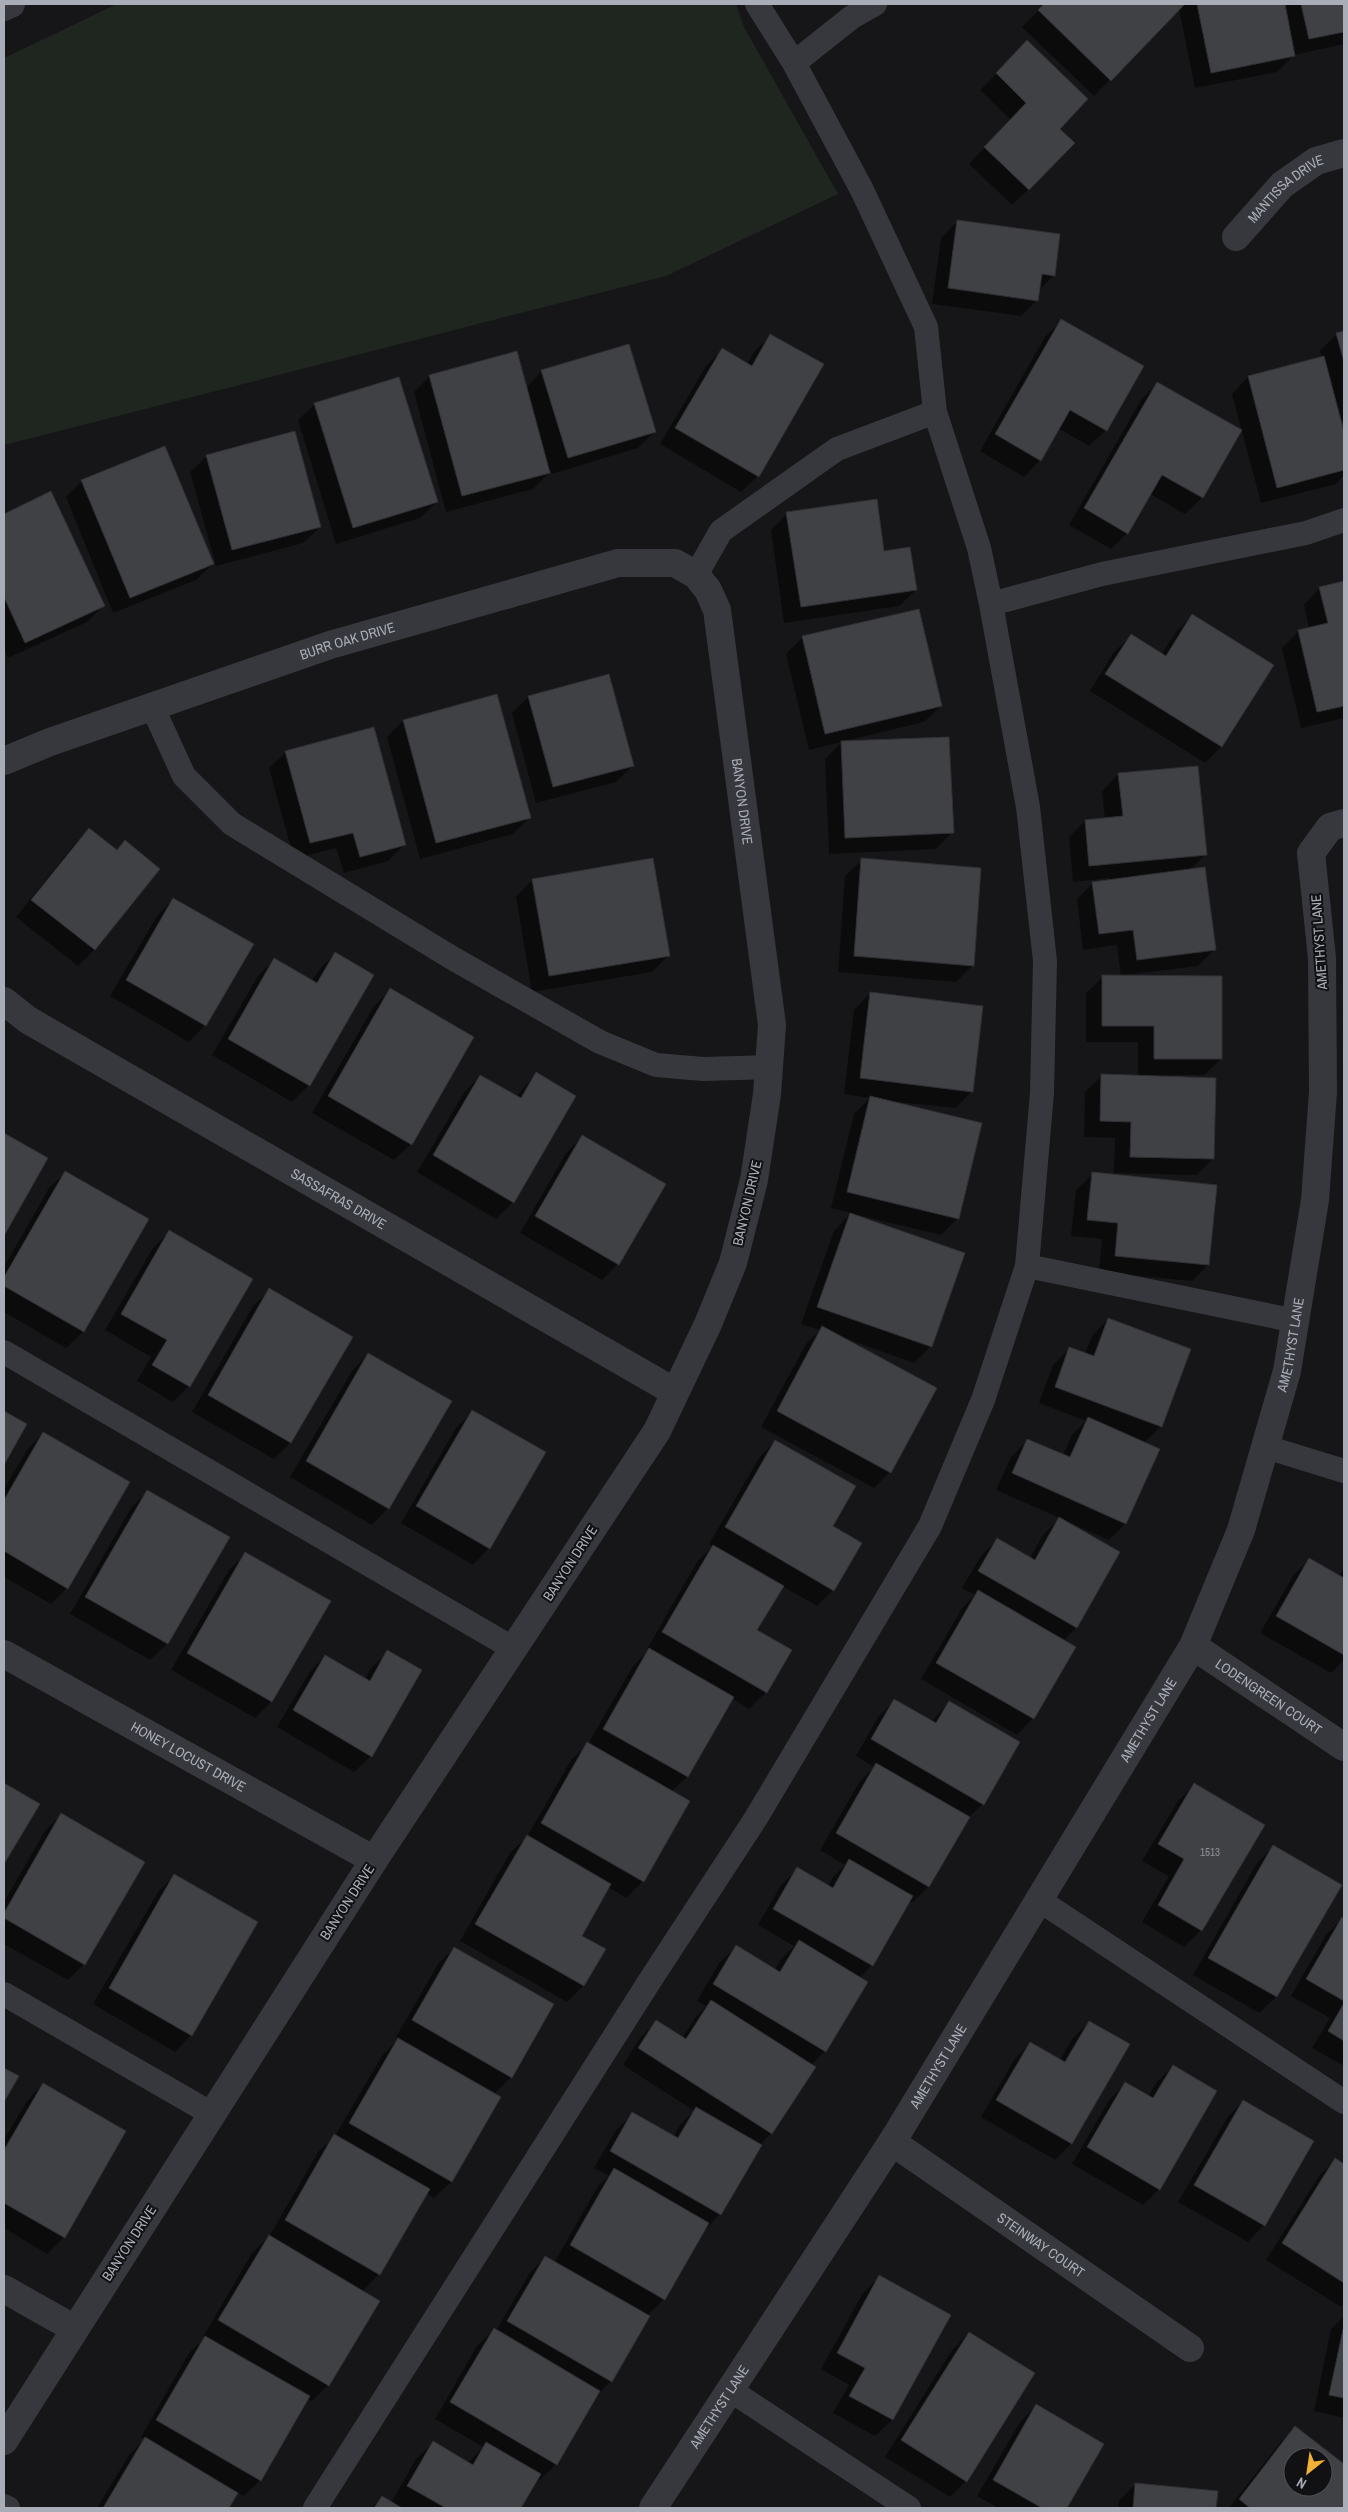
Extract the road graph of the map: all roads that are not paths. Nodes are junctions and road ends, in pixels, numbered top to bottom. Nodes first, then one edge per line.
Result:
1 (11, 4) edge
2 (757, 4) edge
3 (875, 4) edge
4 (4, 7) edge
5 (794, 63) junction
6 (1344, 153) edge
7 (1236, 236) dead end
8 (935, 412) junction
9 (1344, 520) edge
10 (696, 575) junction
11 (991, 604) junction
12 (152, 706) junction
13 (4, 761) edge
14 (1337, 825) edge
15 (4, 1001) edge
16 (769, 1067) junction
17 (1026, 1266) junction
18 (1296, 1321) junction
19 (4, 1352) edge
20 (675, 1392) junction
21 (1266, 1447) junction
22 (1344, 1471) edge
23 (1194, 1646) junction
24 (514, 1649) junction
25 (4, 1654) edge
26 (1344, 1747) edge
27 (374, 1860) junction
28 (1039, 1900) junction
29 (4, 1994) edge
30 (1344, 2102) edge
31 (212, 2114) junction
32 (892, 2142) junction
33 (4, 2289) edge
34 (75, 2328) junction
35 (1190, 2348) dead end
36 (730, 2390) junction
37 (4, 2441) edge
38 (4, 2506) edge
39 (8, 2508) edge
40 (315, 2508) edge
41 (653, 2508) edge
42 (909, 2508) edge

1 - 4 street
2 - 5 lane
3 - 5 lane
5 - 8 lane
6 - 7 street, MANTISSA DRIVE
8 - 10 lane
8 - 11 lane
9 - 11 lane
10 - 12 street, BURR OAK DRIVE
10 - 16 street, BANYON DRIVE
11 - 17 lane
12 - 13 street, BURR OAK DRIVE
12 - 16 lane
14 - 18 street, AMETHYST LANE
15 - 20 street, SASSAFRAS DRIVE
16 - 20 street, BANYON DRIVE
17 - 18 lane
17 - 40 lane
18 - 21 street, AMETHYST LANE
19 - 24 lane
20 - 24 street, BANYON DRIVE
21 - 22 lane
21 - 23 street, AMETHYST LANE
23 - 26 street, LODENGREEN COURT
23 - 28 street, AMETHYST LANE
24 - 27 street, BANYON DRIVE
25 - 27 street, HONEY LOCUST DRIVE
27 - 31 street, BANYON DRIVE
28 - 30 lane
28 - 32 street, AMETHYST LANE
29 - 31 lane
31 - 34 street, BANYON DRIVE
32 - 35 street, STEINWAY COURT
32 - 36 street, AMETHYST LANE
33 - 34 street
34 - 37 street, BANYON DRIVE
36 - 41 street, AMETHYST LANE
36 - 42 lane
38 - 39 lane

